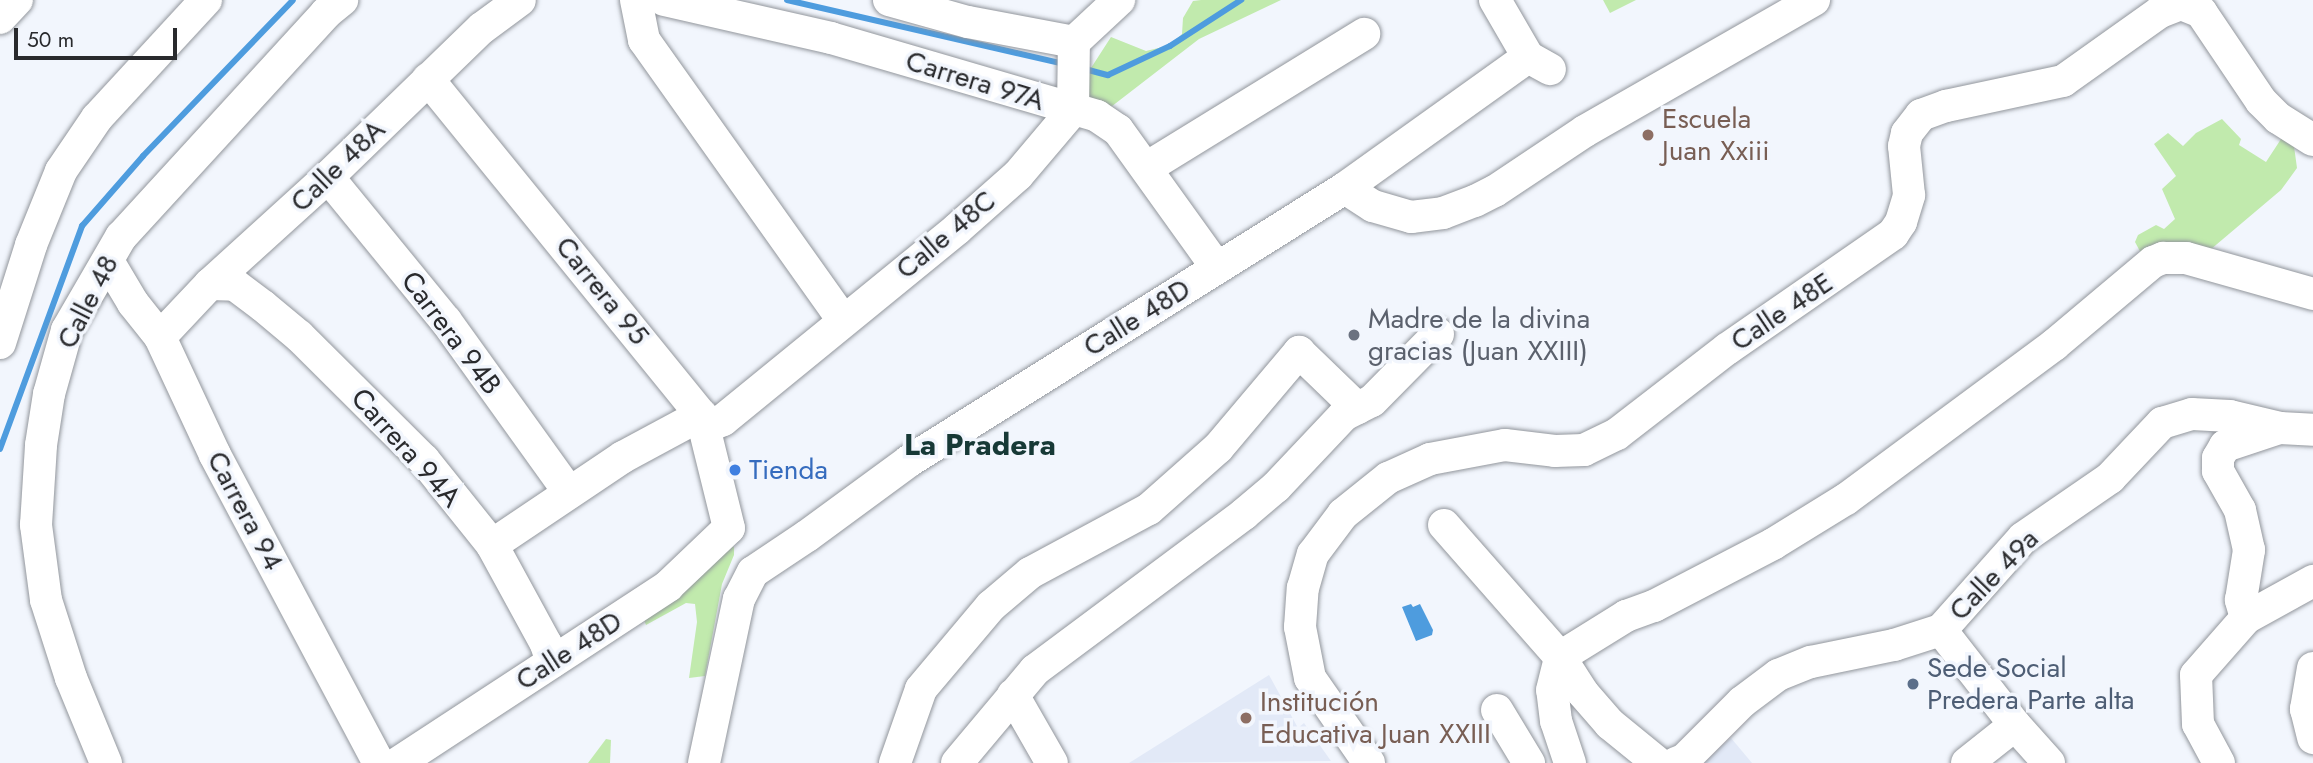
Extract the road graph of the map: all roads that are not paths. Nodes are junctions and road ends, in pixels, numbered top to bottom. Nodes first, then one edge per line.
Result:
1 (17, 0) edge
2 (342, 0) edge
3 (520, 0) edge
4 (636, 0) edge
5 (664, 0) edge
6 (889, 0) edge
7 (1119, 0) edge
8 (1495, 0) edge
9 (1814, 0) edge
10 (197, 4) edge
11 (0, 18) edge
12 (1363, 34) dead end
13 (1073, 45) junction
14 (428, 79) junction
15 (1073, 104) junction
16 (2313, 140) edge
17 (1147, 167) junction
18 (328, 177) junction
19 (1345, 188) junction
20 (107, 261) junction
21 (1217, 268) junction
22 (210, 284) junction
23 (2313, 293) edge
24 (843, 320) junction
25 (1438, 334) dead end
26 (160, 337) junction
27 (0, 343) edge
28 (1357, 408) junction
29 (703, 422) junction
30 (2280, 428) junction
31 (2313, 430) edge
32 (569, 492) junction
33 (1444, 526) dead end
34 (729, 528) joint
35 (492, 545) junction
36 (2313, 582) edge
37 (2246, 618) junction
38 (1941, 630) junction
39 (1560, 657) junction
40 (552, 662) junction
41 (2313, 668) edge
42 (1013, 695) junction
43 (1497, 710) dead end
44 (2015, 725) junction
45 (2313, 738) edge
46 (106, 763) edge
47 (379, 763) edge
48 (398, 763) edge
49 (704, 763) edge
50 (895, 763) edge
51 (957, 763) edge
52 (1052, 763) edge
53 (1369, 763) edge
54 (1529, 763) edge
55 (1570, 763) edge
56 (1658, 763) edge
57 (1676, 763) edge
58 (1967, 763) edge
59 (2049, 763) edge
60 (2219, 763) edge

1 - 11 street
2 - 20 street, Calle 48
3 - 14 street, Calle 48A
4 - 24 street
5 - 15 street, Carrera 97A
6 - 13 street
7 - 13 street
8 - 19 street, Calle 48D
9 - 19 street
10 - 27 street
12 - 17 street
13 - 15 street
14 - 18 street, Calle 48A
14 - 29 street, Carrera 95
15 - 17 street, Carrera 97A
15 - 24 street, Calle 48C
16 - 53 street, Calle 48E
17 - 21 street, Carrera 97A
18 - 22 street, Calle 48A
18 - 32 street, Carrera 94B
19 - 21 street, Calle 48D
20 - 26 street, Carrera 94
20 - 46 street, Calle 48
21 - 49 street, Calle 48D
22 - 26 street, Calle 48A
22 - 35 street, Carrera 94A
23 - 39 street
24 - 29 street, Calle 48C
25 - 28 street
26 - 47 street, Carrera 94
28 - 42 street
28 - 50 street
29 - 32 street, Calle 48C
29 - 34 street, Carrera 95
30 - 31 street, Calle 49a
30 - 37 street
30 - 38 street, Calle 49a
32 - 35 street, Calle 48C
33 - 39 street
34 - 40 street, Calle 48D
35 - 40 street, Carrera 94A
36 - 37 street
37 - 60 street
38 - 44 street
38 - 57 street, Calle 49a
39 - 55 street
39 - 56 street
40 - 48 street, Calle 48D
41 - 45 street
42 - 51 street
42 - 52 street
43 - 54 street
44 - 58 street
44 - 59 street

